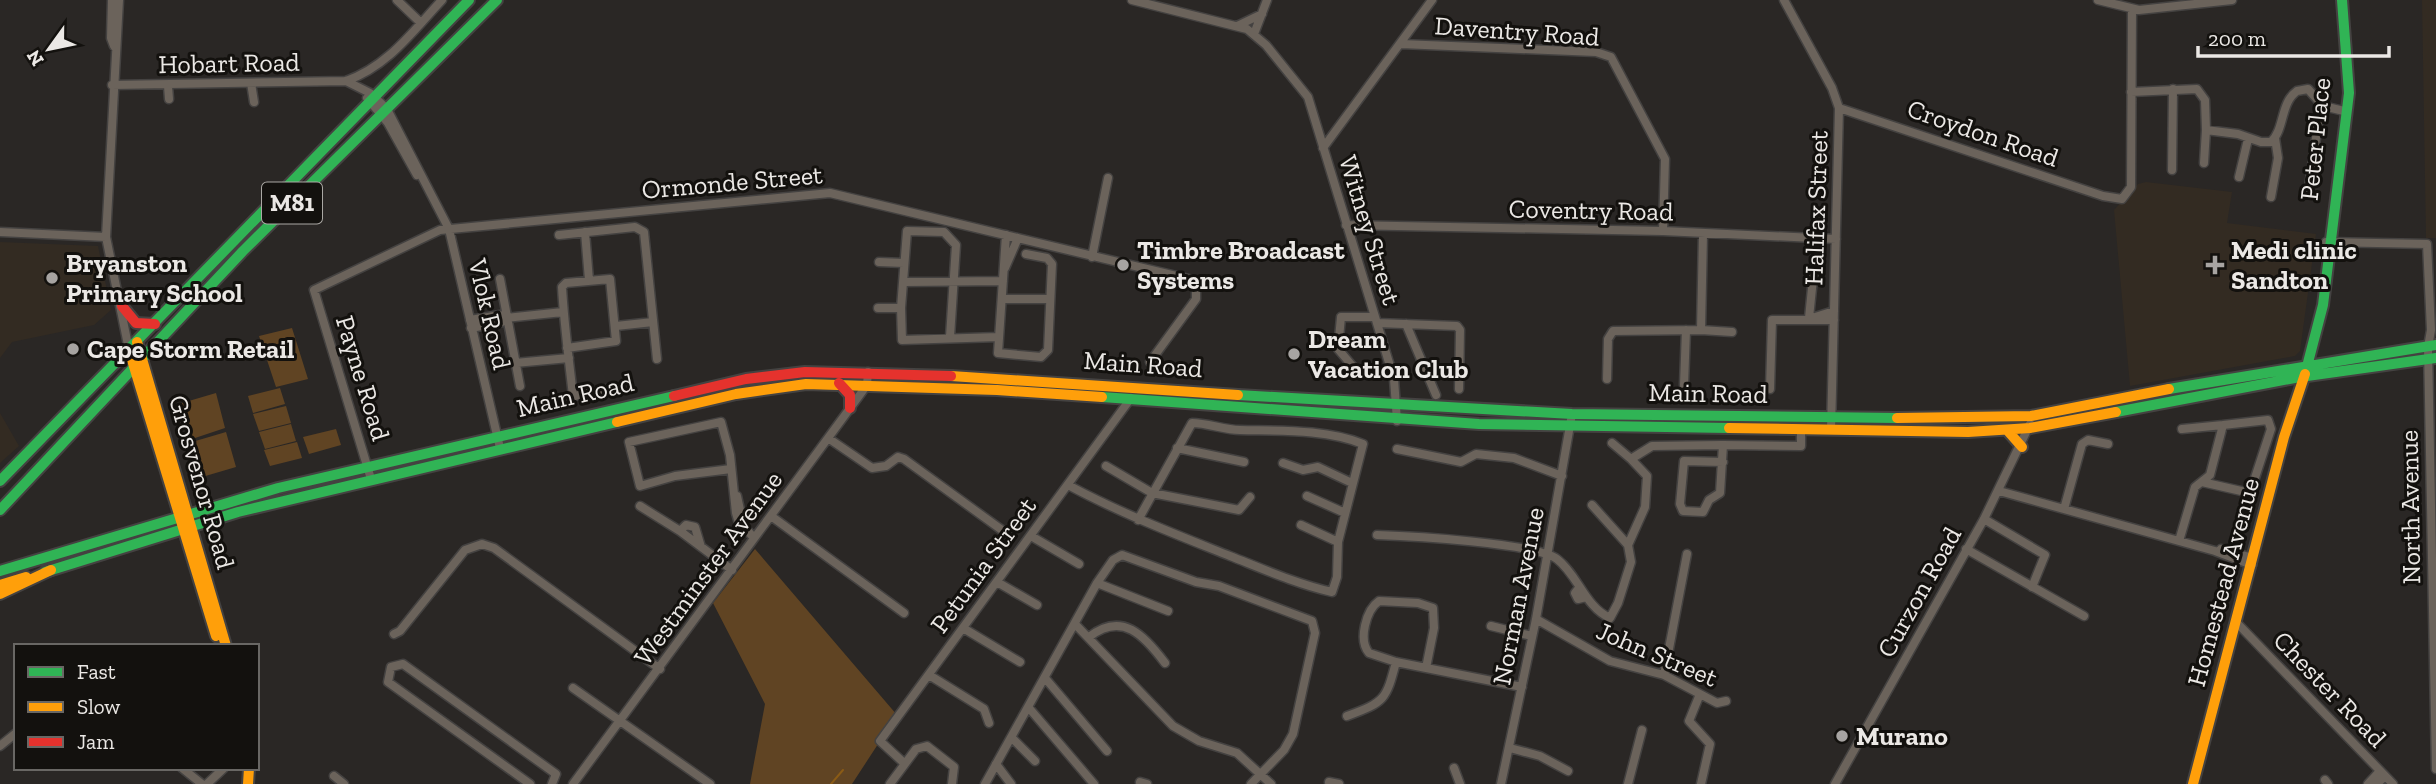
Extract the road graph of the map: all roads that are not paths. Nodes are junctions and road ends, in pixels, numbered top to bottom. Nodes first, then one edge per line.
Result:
1 (113, 0) edge
2 (119, 0) edge
3 (397, 0) edge
4 (442, 0) edge
5 (469, 0) edge
6 (497, 0) edge
7 (1132, 0) edge
8 (1267, 0) edge
9 (1432, 0) edge
10 (1784, 0) edge
11 (2098, 0) edge
12 (2145, 0) edge
13 (2232, 0) edge
14 (2337, 0) edge
15 (2342, 0) edge
16 (2132, 10) junction
17 (2145, 10) junction
18 (1262, 16) junction
19 (421, 23) junction
20 (1237, 26) junction
21 (1254, 34) junction
22 (1401, 44) junction
23 (1266, 45) junction
24 (114, 46) junction
25 (346, 81) junction
26 (251, 83) junction
27 (112, 85) junction
28 (168, 86) junction
29 (2173, 89) junction
30 (2131, 92) junction
31 (370, 97) junction
32 (169, 99) dead end
33 (254, 102) dead end
34 (2320, 103) junction
35 (1839, 108) junction
36 (384, 111) junction
37 (2344, 111) junction
38 (2206, 130) junction
39 (2275, 138) junction
40 (2248, 139) junction
41 (1323, 148) junction
42 (2204, 163) dead end
43 (2172, 170) dead end
44 (2239, 177) dead end
45 (1108, 178) dead end
46 (2309, 187) dead end
47 (2271, 197) dead end
48 (1346, 225) junction
49 (449, 229) junction
50 (1663, 231) junction
51 (0, 232) edge
52 (586, 233) junction
53 (1703, 234) junction
54 (559, 235) dead end
55 (1006, 235) junction
56 (106, 237) junction
57 (1018, 238) junction
58 (1836, 239) junction
59 (2329, 242) junction
60 (1816, 249) dead end
61 (1026, 254) dead end
62 (1092, 257) junction
63 (880, 261) dead end
64 (904, 263) junction
65 (1004, 268) junction
66 (500, 279) dead end
67 (954, 280) junction
68 (589, 281) junction
69 (1003, 281) junction
70 (904, 282) junction
71 (314, 290) joint
72 (1003, 299) junction
73 (1049, 299) junction
74 (122, 306) junction
75 (878, 308) dead end
76 (901, 308) junction
77 (563, 312) junction
78 (1834, 315) junction
79 (506, 318) junction
80 (1810, 318) junction
81 (1376, 320) junction
82 (653, 323) junction
83 (155, 324) junction
84 (471, 324) junction
85 (1406, 324) junction
86 (616, 326) junction
87 (1686, 330) junction
88 (1701, 330) junction
89 (1732, 332) dead end
90 (950, 337) junction
91 (999, 337) junction
92 (2316, 337) junction
93 (131, 343) junction
94 (2432, 346) edge
95 (567, 348) junction
96 (569, 358) junction
97 (657, 359) dead end
98 (2340, 359) junction
99 (2432, 359) edge
100 (138, 360) junction
101 (1150, 362) dead end
102 (515, 363) junction
103 (1362, 371) dead end
104 (2304, 371) junction
105 (868, 372) junction
106 (1607, 379) dead end
107 (2274, 382) junction
108 (839, 383) junction
109 (867, 385) junction
110 (1137, 385) junction
111 (520, 386) dead end
112 (1684, 386) dead end
113 (611, 388) dead end
114 (1459, 389) dead end
115 (1770, 389) dead end
116 (1436, 395) dead end
117 (573, 396) junction
118 (1131, 399) junction
119 (538, 404) dead end
120 (2293, 404) junction
121 (1398, 406) junction
122 (850, 408) junction
123 (1572, 414) junction
124 (2031, 416) junction
125 (1831, 417) junction
126 (1397, 421) junction
127 (2222, 425) junction
128 (1570, 428) junction
129 (2030, 428) junction
130 (2182, 429) dead end
131 (1801, 430) junction
132 (1831, 430) junction
133 (2007, 430) junction
134 (498, 436) junction
135 (828, 439) junction
136 (1612, 443) dead end
137 (2108, 443) dead end
138 (1723, 445) junction
139 (57, 447) junction
140 (2022, 447) junction
141 (500, 448) junction
142 (1177, 448) junction
143 (1397, 449) dead end
144 (1631, 460) junction
145 (1244, 462) dead end
146 (1723, 462) junction
147 (1283, 463) dead end
148 (368, 466) junction
149 (1106, 466) dead end
150 (731, 470) junction
151 (1562, 476) junction
152 (371, 478) junction
153 (178, 480) junction
154 (0, 481) edge
155 (2202, 482) junction
156 (1352, 483) junction
157 (1068, 485) junction
158 (1998, 492) junction
159 (1152, 493) junction
160 (1250, 496) dead end
161 (1307, 496) dead end
162 (0, 498) edge
163 (1592, 505) dead end
164 (211, 506) junction
165 (640, 506) dead end
166 (2064, 509) junction
167 (0, 510) edge
168 (1345, 513) junction
169 (184, 515) junction
170 (771, 516) junction
171 (1983, 519) junction
172 (1139, 520) junction
173 (1301, 525) dead end
174 (188, 528) junction
175 (1006, 533) dead end
176 (1377, 535) dead end
177 (1031, 536) junction
178 (754, 538) junction
179 (2179, 541) junction
180 (1338, 542) junction
181 (1628, 545) junction
182 (1966, 549) junction
183 (1547, 553) junction
184 (1687, 554) dead end
185 (2253, 561) junction
186 (1079, 564) dead end
187 (51, 570) junction
188 (732, 570) junction
189 (0, 571) edge
190 (997, 582) junction
191 (1097, 583) junction
192 (0, 585) edge
193 (2032, 587) junction
194 (0, 594) edge
195 (1037, 605) dead end
196 (1168, 611) dead end
197 (904, 613) dead end
198 (2084, 616) dead end
199 (1536, 619) junction
200 (2237, 622) junction
201 (1075, 624) junction
202 (1491, 626) dead end
203 (963, 628) junction
204 (394, 634) dead end
205 (1532, 636) junction
206 (1089, 637) junction
207 (217, 644) edge
208 (225, 644) edge
209 (2435, 657) edge
210 (1020, 662) dead end
211 (1396, 662) junction
212 (1165, 663) dead end
213 (1426, 668) junction
214 (660, 669) junction
215 (929, 674) junction
216 (1664, 675) junction
217 (1045, 678) junction
218 (1522, 687) junction
219 (573, 688) dead end
220 (1700, 694) junction
221 (1726, 701) dead end
222 (1029, 708) junction
223 (1347, 716) dead end
224 (621, 722) junction
225 (989, 723) dead end
226 (1642, 730) dead end
227 (14, 735) edge
228 (1012, 738) junction
229 (0, 746) edge
230 (1510, 748) junction
231 (1107, 751) dead end
232 (1035, 761) dead end
233 (904, 763) junction
234 (996, 764) junction
235 (1454, 768) dead end
236 (2436, 769) edge
237 (184, 770) edge
238 (214, 770) edge
239 (221, 770) edge
240 (1568, 771) dead end
241 (1262, 773) junction
242 (2383, 774) junction
243 (334, 776) dead end
244 (1329, 782) dead end
245 (554, 783) edge
246 (202, 784) edge
247 (344, 784) edge
248 (530, 784) edge
249 (573, 784) edge
250 (709, 784) edge
251 (890, 784) edge
252 (952, 784) edge
253 (985, 784) edge
254 (1011, 784) edge
255 (1094, 784) edge
256 (1251, 784) edge
257 (1272, 784) edge
258 (1339, 784) edge
259 (1460, 784) edge
260 (1501, 784) edge
261 (1629, 784) edge
262 (1701, 784) edge
263 (1835, 784) edge
264 (2193, 784) edge
265 (2368, 784) edge
266 (2376, 784) edge
267 (2393, 784) edge

1 - 24 street, Grosvenor Road
2 - 24 street, Grosvenor Road
3 - 19 street
4 - 19 street, Hobart Road
5 - 31 main road, M81
6 - 36 main road, M81
7 - 20 street
8 - 18 street
9 - 22 street, Witney Street
10 - 35 street, Halifax Street
11 - 16 street
12 - 17 street
13 - 17 street
14 - 37 main road, Peter Place
15 - 59 main road, Peter Place
16 - 17 street
16 - 30 street
18 - 20 street
18 - 21 street
18 - 23 street
19 - 25 street, Hobart Road
20 - 21 street
21 - 23 street
22 - 41 street, Witney Street
22 - 50 street, Daventry Road
23 - 41 street
24 - 27 street, Grosvenor Road
25 - 26 street, Hobart Road
25 - 31 street
26 - 28 street, Hobart Road
26 - 33 street
27 - 28 street, Hobart Road
27 - 56 street, Grosvenor Road
28 - 32 street
29 - 30 street
29 - 38 street
29 - 43 street
30 - 35 street, Croydon Road
31 - 36 street
31 - 83 main road, M81
34 - 37 street
34 - 39 street
34 - 46 street
35 - 58 street, Halifax Street
36 - 49 street, Vlok Road
36 - 100 main road, M81
37 - 59 main road, Peter Place
38 - 40 street
38 - 42 street
39 - 40 street
39 - 47 street
40 - 44 street
41 - 48 street, Witney Street
45 - 62 street
48 - 50 street, Coventry Road
48 - 81 street, Witney Street
49 - 55 street, Ormonde Street
49 - 71 street, Ormonde Street
49 - 84 street, Vlok Road
50 - 53 street, Coventry Road
51 - 56 street
52 - 54 street
52 - 68 street
52 - 82 street
53 - 58 street, Coventry Road
53 - 88 street
55 - 57 street, Ormonde Street
55 - 65 street
56 - 74 street, Grosvenor Road
57 - 62 street, Ormonde Street
57 - 65 street
58 - 78 street, Halifax Street
59 - 92 main road, Peter Place
59 - 94 street, North Avenue
59 - 104 main road, Peter Place
60 - 80 street
61 - 73 street
62 - 101 street, Ormonde Street
63 - 64 street
64 - 67 street
64 - 70 street
65 - 69 street
66 - 79 street
67 - 69 street
67 - 70 street
67 - 90 street
68 - 77 street
68 - 86 street
69 - 72 street
70 - 76 street
71 - 148 street, Payne Road
72 - 73 street
72 - 91 street
73 - 91 street
74 - 83 main road
74 - 93 street, Grosvenor Road
75 - 76 street
76 - 90 street
77 - 79 street
77 - 95 street
78 - 80 street
78 - 125 street, Halifax Street
79 - 84 street
79 - 102 street
80 - 115 street
81 - 85 street
81 - 103 street
81 - 121 street, Witney Street
82 - 86 street
82 - 97 street
83 - 93 main road, M81
84 - 134 street, Vlok Road
85 - 114 street
85 - 116 street
86 - 95 street
87 - 88 street
87 - 106 street
87 - 112 street
88 - 89 street
90 - 91 street
92 - 98 main road
92 - 104 main road, Peter Place
93 - 100 main road, Grosvenor Road
93 - 154 main road, M81
94 - 98 main road
94 - 99 street, North Avenue
95 - 96 street
96 - 102 street
96 - 117 street
98 - 104 main road
99 - 104 main road
99 - 209 street, North Avenue
100 - 139 main road, M81
100 - 153 main road, Grosvenor Road
100 - 169 main road, Grosvenor Road
102 - 111 street
104 - 107 main road, Main Road
104 - 120 main road, Homestead Avenue
104 - 124 main road, Main Road
105 - 109 street
105 - 110 main road, Main Road
105 - 134 main road, Main Road
107 - 120 main road
107 - 129 main road, Main Road
108 - 109 main road, Main Road
108 - 122 main road
108 - 141 main road, Main Road
109 - 118 main road, Main Road
109 - 122 street, Westminster Avenue
110 - 118 street, Petunia Street
110 - 121 main road, Main Road
113 - 117 street
117 - 119 street
118 - 126 main road, Main Road
118 - 157 street, Petunia Street
120 - 185 main road, Homestead Avenue
121 - 123 main road, Main Road
121 - 126 street, Witney Street
122 - 135 street, Westminster Avenue
123 - 125 main road, Main Road
123 - 128 street, Norman Avenue
124 - 125 main road, Main Road
124 - 129 street, Curzon Road
125 - 132 street, Halifax Street
126 - 128 main road, Main Road
127 - 130 street
127 - 155 street
127 - 155 street
128 - 131 main road, Main Road
128 - 151 street, Norman Avenue
129 - 133 main road, Main Road
129 - 140 street, Curzon Road
131 - 132 main road, Main Road
131 - 138 street
132 - 133 main road, Main Road
133 - 140 main road
134 - 141 street, Vlok Road
134 - 148 main road, Main Road
135 - 170 street, Westminster Avenue
135 - 175 street
136 - 144 street
137 - 166 street
138 - 144 street
138 - 146 street
139 - 162 main road
139 - 167 main road, M81
140 - 158 street, Curzon Road
141 - 152 main road, Main Road
142 - 145 street
142 - 156 street
142 - 159 street
143 - 151 street
144 - 181 street
146 - 146 street
147 - 156 street
148 - 152 street, Payne Road
148 - 164 main road, Main Road
149 - 159 street
150 - 150 street
150 - 178 street
151 - 183 street, Norman Avenue
152 - 174 main road, Main Road
153 - 164 main road
153 - 169 main road, Grosvenor Road
155 - 179 street
156 - 168 street
157 - 172 street
157 - 177 street, Petunia Street
158 - 166 street
158 - 171 street, Curzon Road
159 - 160 street
159 - 172 street
161 - 168 street
163 - 181 street
164 - 169 main road, Main Road
165 - 188 street
166 - 179 street
168 - 180 street
169 - 174 main road, Grosvenor Road
169 - 189 main road, Main Road
170 - 178 street, Westminster Avenue
170 - 197 street
171 - 182 street, Curzon Road
171 - 193 street
172 - 180 street
173 - 180 street
174 - 187 main road, Main Road
174 - 207 main road, Grosvenor Road
174 - 208 main road, Grosvenor Road
176 - 183 street
177 - 186 street
177 - 190 street, Petunia Street
178 - 188 street, Westminster Avenue
179 - 185 street
181 - 183 street
182 - 193 street
182 - 263 street, Curzon Road
183 - 199 street, Norman Avenue
184 - 216 street
185 - 200 main road, Homestead Avenue
187 - 192 main road, Main Road
187 - 194 main road
188 - 214 street, Westminster Avenue
190 - 195 street
190 - 203 street, Petunia Street
191 - 196 street
191 - 201 street
191 - 241 street
193 - 198 street
199 - 205 street, Norman Avenue
199 - 216 street, John Street
200 - 242 street, Chester Road
200 - 264 main road, Homestead Avenue
201 - 206 street
201 - 217 street
202 - 205 street
203 - 210 street
203 - 215 street, Petunia Street
204 - 214 street
205 - 218 street, Norman Avenue
206 - 212 street
206 - 241 street
209 - 236 street, North Avenue
211 - 213 street
211 - 213 street
211 - 223 street
213 - 218 street
214 - 224 street, Westminster Avenue
215 - 225 street
215 - 233 street, Petunia Street
216 - 220 street, John Street
217 - 222 street
217 - 231 street
218 - 230 street, Norman Avenue
219 - 224 street
220 - 221 street, John Street
220 - 262 street
222 - 228 street
222 - 255 street
224 - 249 street, Westminster Avenue
224 - 250 street
226 - 261 street
227 - 229 street
228 - 232 street
228 - 234 street
230 - 240 street
230 - 260 street, Norman Avenue
233 - 251 street
233 - 252 street
234 - 253 street
234 - 254 street
235 - 259 street
237 - 246 street
238 - 246 street
239 - 246 street
241 - 256 street
241 - 257 street
242 - 265 street
242 - 266 street
242 - 267 street, Chester Road
243 - 247 street
244 - 258 street
245 - 248 street

